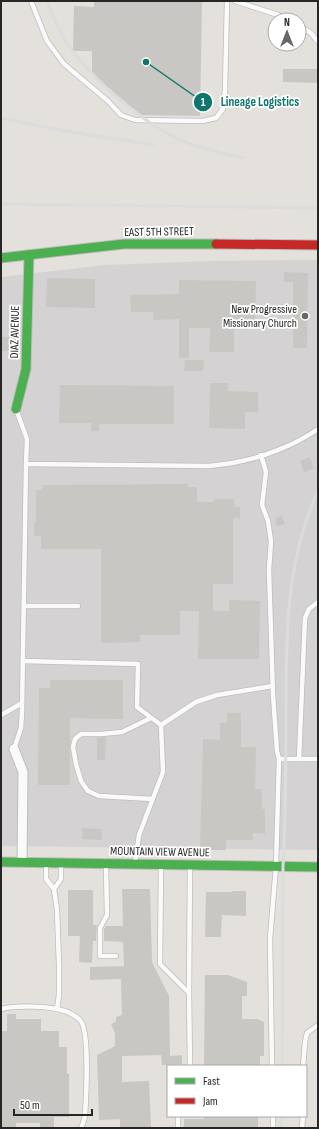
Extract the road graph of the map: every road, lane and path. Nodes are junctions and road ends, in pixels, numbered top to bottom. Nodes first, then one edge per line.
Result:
1 (31, 1) edge
2 (227, 1) edge
3 (235, 1) edge
4 (248, 3) edge
5 (269, 12) edge
6 (307, 31) edge
7 (318, 42) edge
8 (318, 245) edge
9 (29, 255) junction
10 (1, 258) edge
11 (16, 409) joint
12 (318, 429) edge
13 (261, 455) junction
14 (26, 464) junction
15 (318, 602) edge
16 (24, 606) junction
17 (78, 606) dead end
18 (23, 661) junction
19 (273, 686) junction
20 (22, 703) junction
21 (1, 715) edge
22 (151, 718) junction
23 (161, 725) junction
24 (14, 749) joint
25 (279, 759) junction
26 (300, 759) junction
27 (318, 759) edge
28 (153, 799) junction
29 (1, 862) edge
30 (22, 862) junction
31 (46, 862) junction
32 (61, 863) junction
33 (106, 863) junction
34 (135, 864) junction
35 (161, 865) junction
36 (190, 865) junction
37 (276, 866) junction
38 (318, 867) edge
39 (54, 889) junction
40 (116, 956) dead end
41 (189, 993) junction
42 (1, 1009) edge
43 (57, 1009) junction
44 (318, 1025) edge
45 (190, 1065) edge
46 (272, 1065) edge
47 (303, 1065) edge
48 (178, 1117) edge
49 (273, 1117) edge
50 (303, 1117) edge
51 (81, 1128) edge
52 (178, 1128) edge
53 (273, 1128) edge
54 (302, 1128) edge

1 - 2 lane
3 - 4 lane
4 - 5 lane
6 - 7 lane
8 - 9 street, EAST 5TH STREET
9 - 10 street, EAST 5TH STREET
9 - 11 street, DIAZ AVENUE
11 - 14 lane
12 - 13 lane
13 - 14 lane
13 - 19 lane
14 - 16 lane
15 - 26 lane
16 - 17 lane
16 - 18 lane
18 - 20 lane
18 - 22 lane
19 - 23 lane
19 - 25 lane
20 - 21 lane
20 - 24 lane
22 - 23 lane
22 - 28 lane
23 - 28 lane
24 - 30 street
25 - 26 lane
25 - 37 lane
26 - 27 lane
28 - 34 lane
29 - 30 street, MOUNTAIN VIEW AVENUE
30 - 31 street, MOUNTAIN VIEW AVENUE
31 - 32 street, MOUNTAIN VIEW AVENUE
31 - 39 lane
32 - 33 street, MOUNTAIN VIEW AVENUE
32 - 39 lane
33 - 34 street, MOUNTAIN VIEW AVENUE
33 - 40 lane
34 - 35 street, MOUNTAIN VIEW AVENUE
35 - 36 street, MOUNTAIN VIEW AVENUE
35 - 41 lane
36 - 37 street, MOUNTAIN VIEW AVENUE
36 - 41 lane
37 - 38 street, MOUNTAIN VIEW AVENUE
37 - 46 lane
39 - 43 lane
41 - 45 lane
42 - 43 lane
43 - 51 lane
44 - 47 lane
48 - 52 lane
49 - 53 lane
50 - 54 lane

